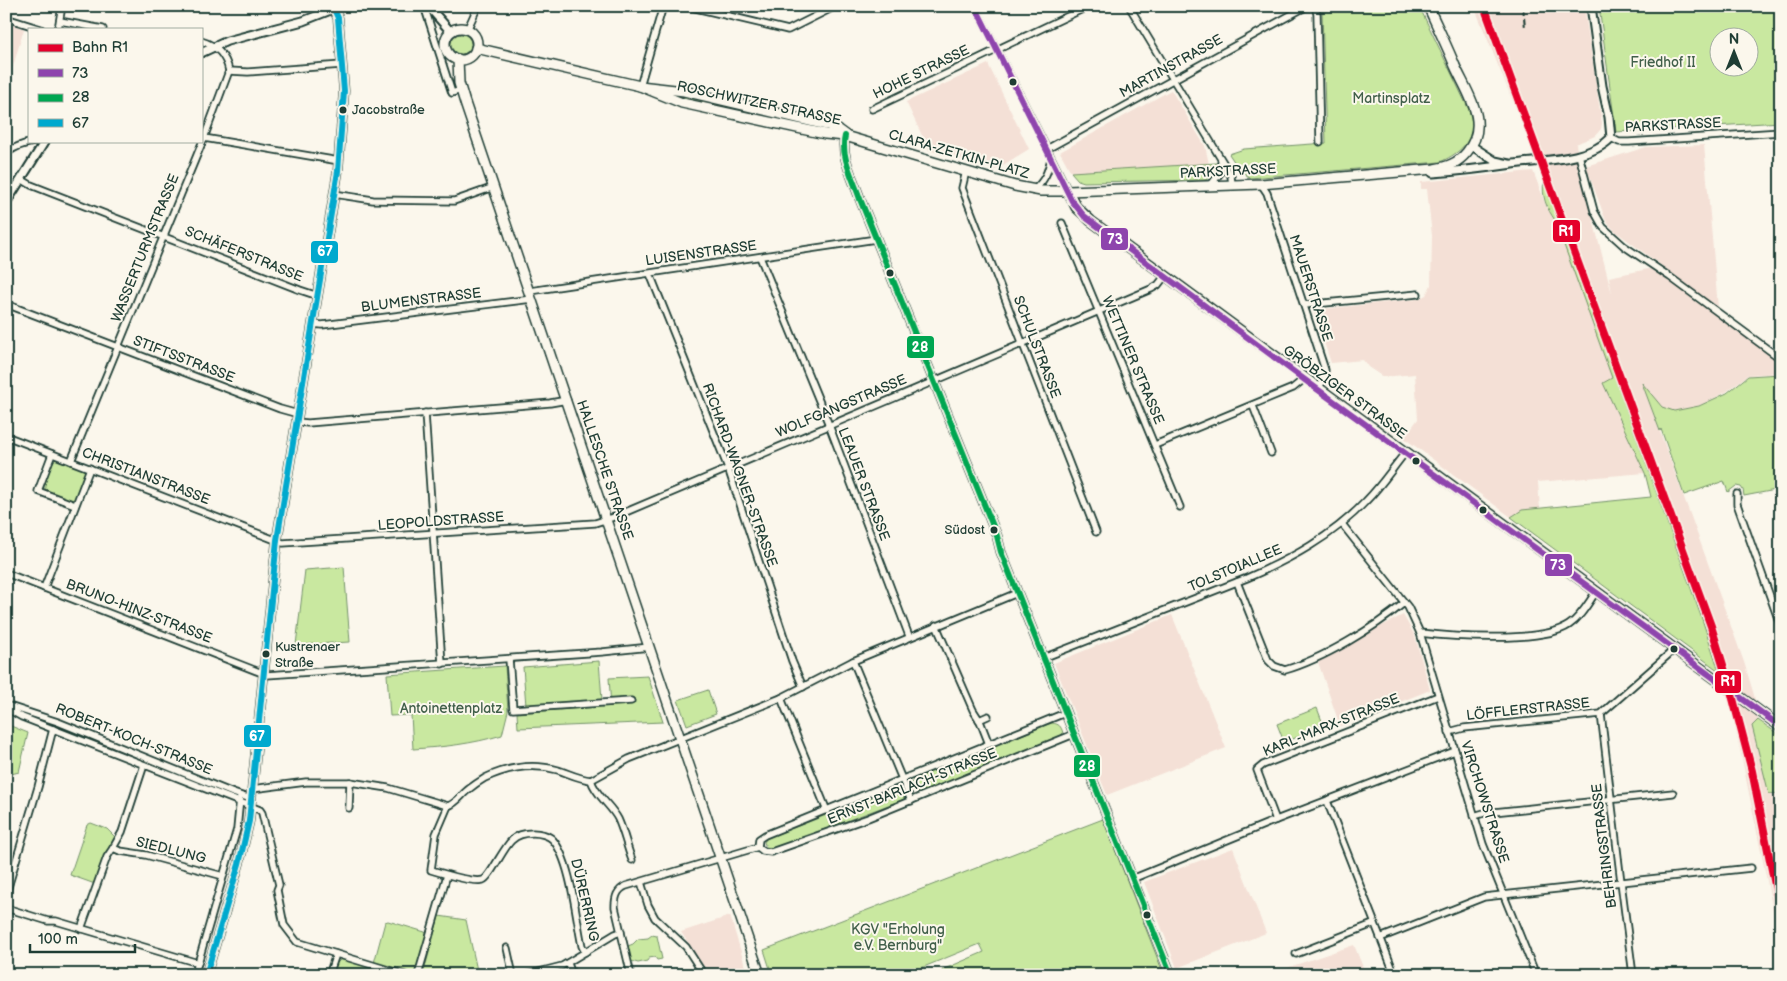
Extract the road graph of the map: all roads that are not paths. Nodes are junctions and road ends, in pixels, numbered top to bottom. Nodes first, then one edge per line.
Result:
1 (62, 6) edge
2 (427, 6) edge
3 (478, 6) edge
4 (663, 6) edge
5 (687, 6) edge
6 (836, 6) edge
7 (975, 6) edge
8 (1089, 6) edge
9 (1129, 6) edge
10 (1307, 6) edge
11 (1315, 6) edge
12 (1428, 6) edge
13 (1591, 6) edge
14 (338, 8) edge
15 (6, 18) edge
16 (60, 21) junction
17 (38, 28) edge
18 (58, 28) edge
19 (98, 28) edge
20 (467, 30) junction
21 (451, 32) junction
22 (202, 41) edge
23 (214, 46) junction
24 (476, 48) junction
25 (996, 50) junction
26 (202, 52) edge
27 (458, 60) junction
28 (342, 64) junction
29 (230, 71) junction
30 (1172, 80) junction
31 (640, 86) junction
32 (461, 90) junction
33 (872, 109) dead end
34 (1781, 132) edge
35 (845, 136) junction
36 (204, 138) junction
37 (1611, 138) junction
38 (32, 142) edge
39 (44, 142) edge
40 (1320, 142) dead end
41 (1472, 146) junction
42 (1047, 149) junction
43 (6, 154) edge
44 (1579, 155) junction
45 (1051, 158) junction
46 (1221, 160) junction
47 (339, 161) junction
48 (1512, 164) junction
49 (966, 171) junction
50 (1390, 173) junction
51 (21, 179) junction
52 (1275, 183) junction
53 (1261, 184) junction
54 (1232, 185) junction
55 (1210, 186) junction
56 (494, 188) junction
57 (1034, 190) junction
58 (1068, 191) junction
59 (1267, 193) junction
60 (334, 194) junction
61 (6, 203) edge
62 (1062, 222) dead end
63 (164, 236) junction
64 (876, 240) junction
65 (760, 257) junction
66 (650, 274) junction
67 (1165, 276) junction
68 (1418, 294) dead end
69 (531, 295) junction
70 (318, 296) junction
71 (6, 304) edge
72 (1304, 305) junction
73 (1099, 310) junction
74 (313, 324) junction
75 (1022, 343) junction
76 (119, 347) junction
77 (1781, 359) edge
78 (1304, 379) junction
79 (933, 381) junction
80 (1318, 389) junction
81 (566, 400) junction
82 (1253, 406) junction
83 (425, 413) junction
84 (297, 418) junction
85 (829, 425) junction
86 (6, 436) edge
87 (1155, 445) junction
88 (1405, 452) junction
89 (1271, 453) dead end
90 (52, 454) junction
91 (71, 461) junction
92 (90, 468) junction
93 (728, 468) junction
94 (1738, 494) dead end
95 (75, 506) junction
96 (1180, 507) dead end
97 (607, 520) junction
98 (1342, 524) junction
99 (1096, 532) dead end
100 (434, 534) junction
101 (277, 540) junction
102 (6, 574) edge
103 (1237, 582) junction
104 (44, 588) junction
105 (1596, 592) junction
106 (1017, 593) junction
107 (1404, 603) junction
108 (936, 625) junction
109 (1781, 627) edge
110 (1420, 633) junction
111 (909, 636) junction
112 (650, 647) junction
113 (1674, 649) junction
114 (1043, 658) junction
115 (509, 659) junction
116 (853, 661) junction
117 (442, 664) junction
118 (263, 673) junction
119 (803, 687) junction
120 (1438, 696) junction
121 (781, 698) junction
122 (631, 701) dead end
123 (6, 706) edge
124 (1065, 713) junction
125 (1601, 714) junction
126 (988, 716) dead end
127 (979, 720) junction
128 (1781, 727) edge
129 (53, 729) junction
130 (1449, 732) junction
131 (1074, 734) junction
132 (681, 739) junction
133 (989, 744) junction
134 (1454, 752) junction
135 (144, 765) junction
136 (902, 779) junction
137 (591, 780) junction
138 (350, 782) junction
139 (252, 790) junction
140 (221, 792) junction
141 (1673, 793) dead end
142 (240, 799) junction
143 (1612, 800) junction
144 (911, 801) junction
145 (1326, 801) junction
146 (251, 802) junction
147 (448, 806) junction
148 (349, 808) dead end
149 (827, 811) junction
150 (1474, 816) junction
151 (1276, 820) junction
152 (758, 847) junction
153 (114, 848) junction
154 (721, 859) junction
155 (632, 860) dead end
156 (1751, 868) dead end
157 (447, 875) junction
158 (223, 876) junction
159 (1132, 879) junction
160 (641, 882) junction
161 (1621, 882) junction
162 (6, 894) edge
163 (1502, 894) junction
164 (6, 908) edge
165 (1373, 924) junction
166 (81, 929) junction
167 (621, 932) junction
168 (1380, 938) junction
169 (507, 948) dead end
170 (585, 952) junction
171 (336, 954) junction
172 (1296, 954) dead end
173 (198, 963) junction
174 (568, 963) junction
175 (194, 975) edge
176 (206, 975) edge
177 (330, 975) edge
178 (405, 975) edge
179 (418, 975) edge
180 (513, 975) edge
181 (527, 975) edge
182 (572, 975) edge
183 (631, 975) edge
184 (704, 975) edge
185 (760, 975) edge
186 (1171, 975) edge
187 (1395, 975) edge
188 (1536, 975) edge
189 (1633, 975) edge

1 - 16 street
2 - 21 street
2 - 32 street
3 - 20 street
4 - 31 street
5 - 6 street
7 - 25 street
8 - 25 street, HOHE STRASSE
9 - 30 street
10 - 30 street, MARTINSTRASSE
11 - 40 street
12 - 41 main road
13 - 37 street
14 - 23 street
14 - 28 street
15 - 17 street
16 - 18 street
16 - 19 street
20 - 21 main road
20 - 24 main road
21 - 27 main road
22 - 23 street
23 - 26 street
23 - 29 street
24 - 27 main road
24 - 31 main road, ROSCHWITZER STRASSE
25 - 33 street, HOHE STRASSE
25 - 42 street
27 - 32 main road, HALLESCHE STRASSE
28 - 29 street
28 - 47 street
29 - 36 street, WASSERTURMSTRASSE
30 - 42 street, MARTINSTRASSE
30 - 46 street
31 - 35 main road, ROSCHWITZER STRASSE
32 - 56 main road, HALLESCHE STRASSE
34 - 37 street, PARKSTRASSE
35 - 49 main road, CLARA-ZETKIN-PLATZ
35 - 64 street
36 - 47 street
36 - 63 street, WASSERTURMSTRASSE
37 - 44 street, PARKSTRASSE
38 - 43 street
39 - 51 street
41 - 48 street, PARKSTRASSE
41 - 50 main road, PARKSTRASSE
42 - 45 street
44 - 48 street, PARKSTRASSE
44 - 77 street
45 - 57 street
45 - 58 street
46 - 54 street
46 - 55 street
47 - 60 street
48 - 50 street, PARKSTRASSE
49 - 57 main road, CLARA-ZETKIN-PLATZ
49 - 75 street, SCHULSTRASSE
50 - 52 main road, PARKSTRASSE
51 - 61 street
51 - 63 street, SCHÄFERSTRASSE
52 - 53 main road, PARKSTRASSE
52 - 59 street
53 - 54 main road, PARKSTRASSE
53 - 59 street, MAUERSTRASSE
54 - 55 main road, PARKSTRASSE
55 - 58 main road, PARKSTRASSE
56 - 60 street
56 - 69 main road, HALLESCHE STRASSE
57 - 58 main road, CLARA-ZETKIN-PLATZ
58 - 67 main road, GRÖBZIGER STRASSE
59 - 72 street, MAUERSTRASSE
60 - 70 street
62 - 73 street, WETTINER STRASSE
63 - 70 street, SCHÄFERSTRASSE
63 - 76 street, WASSERTURMSTRASSE
64 - 65 street, LUISENSTRASSE
64 - 79 street
65 - 66 street, LUISENSTRASSE
65 - 85 street, LEAUER STRASSE
66 - 69 street, LUISENSTRASSE
66 - 93 street, RICHARD-WAGNER-STRASSE
67 - 73 street, WOLFGANGSTRASSE
67 - 78 main road, GRÖBZIGER STRASSE
68 - 72 street
69 - 74 street, BLUMENSTRASSE
69 - 81 main road, HALLESCHE STRASSE
70 - 74 street
71 - 76 street, STIFTSSTRASSE
72 - 80 street, MAUERSTRASSE
73 - 75 street, WOLFGANGSTRASSE
73 - 87 street, WETTINER STRASSE
74 - 84 street
75 - 79 street, WOLFGANGSTRASSE
75 - 99 street, SCHULSTRASSE
76 - 84 street, STIFTSSTRASSE
76 - 91 street, WASSERTURMSTRASSE
78 - 80 main road, GRÖBZIGER STRASSE
78 - 82 street
79 - 85 street, WOLFGANGSTRASSE
79 - 106 street
80 - 88 main road, GRÖBZIGER STRASSE
81 - 83 street, STIFTSSTRASSE
81 - 97 main road, HALLESCHE STRASSE
82 - 87 street
82 - 89 street
83 - 84 street, STIFTSSTRASSE
83 - 100 street
84 - 101 street
85 - 93 street, WOLFGANGSTRASSE
85 - 111 street, LEAUER STRASSE
86 - 90 street, CHRISTIANSTRASSE
87 - 96 street, WETTINER STRASSE
88 - 98 street, TOLSTOIALLEE
88 - 105 main road, GRÖBZIGER STRASSE
90 - 91 street, CHRISTIANSTRASSE
90 - 95 street
91 - 92 street, CHRISTIANSTRASSE
92 - 95 street
92 - 101 street, CHRISTIANSTRASSE
93 - 97 street, WOLFGANGSTRASSE
93 - 119 street, RICHARD-WAGNER-STRASSE
94 - 109 street
95 - 104 street
97 - 100 street, LEOPOLDSTRASSE
97 - 112 main road, HALLESCHE STRASSE
98 - 103 street, TOLSTOIALLEE
98 - 107 street, VIRCHOWSTRASSE
100 - 101 street, LEOPOLDSTRASSE
100 - 117 street
101 - 118 street
102 - 104 street, BRUNO-HINZ-STRASSE
103 - 107 street
103 - 114 street, TOLSTOIALLEE
104 - 118 street, BRUNO-HINZ-STRASSE
105 - 110 street
105 - 113 main road, GRÖBZIGER STRASSE
106 - 108 street
106 - 114 street
107 - 110 street, VIRCHOWSTRASSE
108 - 111 street
108 - 127 street
110 - 120 street, VIRCHOWSTRASSE
111 - 116 street
112 - 115 street, BRUNO-HINZ-STRASSE
112 - 132 main road, HALLESCHE STRASSE
113 - 125 street, LÖFFLERSTRASSE
113 - 128 main road, GRÖBZIGER STRASSE
114 - 124 street
115 - 117 street, BRUNO-HINZ-STRASSE
115 - 122 street
116 - 119 street
116 - 136 street
117 - 118 street, BRUNO-HINZ-STRASSE
118 - 139 street
119 - 121 street
120 - 130 street, VIRCHOWSTRASSE
120 - 151 street, KARL-MARX-STRASSE
121 - 132 street
121 - 149 street
123 - 129 street
123 - 140 street, ROBERT-KOCH-STRASSE
124 - 131 street
124 - 133 street, ERNST-BARLACH-STRASSE
125 - 130 street, LÖFFLERSTRASSE
125 - 143 street, BEHRINGSTRASSE
126 - 127 street
127 - 133 street
129 - 135 street
129 - 162 street
130 - 134 street, VIRCHOWSTRASSE
131 - 144 street, ERNST-BARLACH-STRASSE
131 - 159 street
132 - 137 street
132 - 154 main road, HALLESCHE STRASSE
133 - 136 street, ERNST-BARLACH-STRASSE
134 - 145 street
134 - 150 street, VIRCHOWSTRASSE
135 - 140 street
135 - 153 street, SIEDLUNG
136 - 144 street
136 - 149 street, ERNST-BARLACH-STRASSE
137 - 147 street
137 - 155 street
138 - 139 street
138 - 147 street
138 - 148 street
139 - 146 street
140 - 142 street
141 - 143 street
142 - 146 street
142 - 158 street
143 - 150 street
143 - 161 street, BEHRINGSTRASSE
144 - 152 street, ERNST-BARLACH-STRASSE
145 - 151 street
145 - 165 street
146 - 171 street
146 - 176 street
147 - 157 street
149 - 152 street, ERNST-BARLACH-STRASSE
150 - 163 street, VIRCHOWSTRASSE
151 - 159 street
152 - 154 street, ERNST-BARLACH-STRASSE
153 - 158 street, SIEDLUNG
153 - 166 street, SIEDLUNG
154 - 160 street, ERNST-BARLACH-STRASSE
154 - 185 main road, HALLESCHE STRASSE
156 - 161 street
157 - 170 street, DÜRERRING
157 - 179 street
158 - 173 street
159 - 186 street
160 - 167 street, ERNST-BARLACH-STRASSE
160 - 184 street
161 - 163 street
161 - 189 street, BEHRINGSTRASSE
163 - 168 street
163 - 188 street, VIRCHOWSTRASSE
164 - 166 street
165 - 168 street
165 - 172 street
166 - 173 street
167 - 170 street
167 - 183 street
168 - 187 street
169 - 180 street
170 - 174 street
171 - 177 street
171 - 178 street
173 - 175 street
174 - 181 street
174 - 182 street

